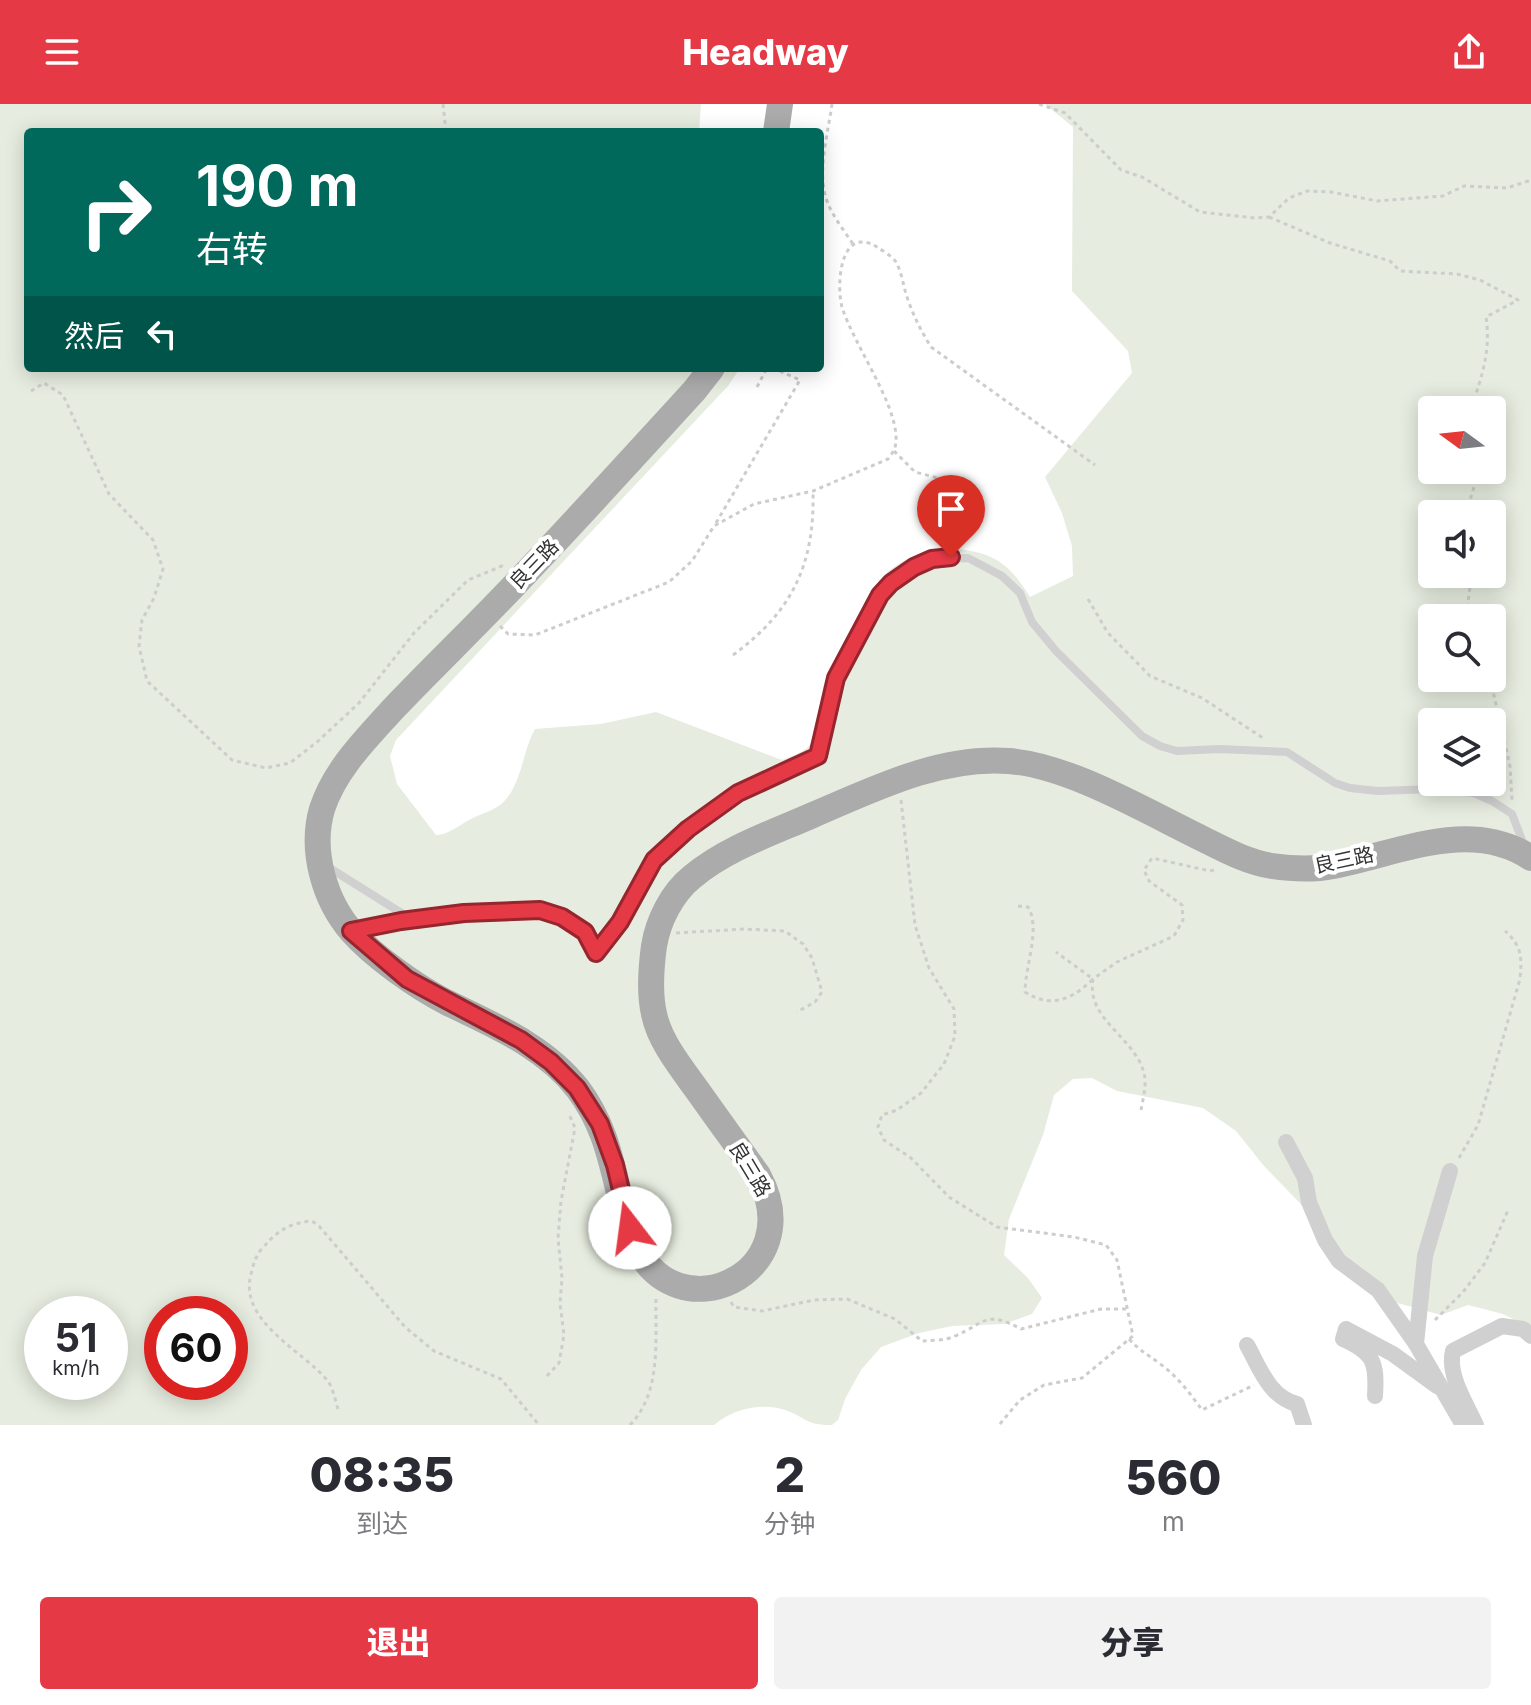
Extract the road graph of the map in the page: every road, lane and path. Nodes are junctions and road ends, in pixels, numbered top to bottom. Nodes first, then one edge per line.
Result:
1 (443, 104) edge
2 (780, 104) edge
3 (832, 104) edge
4 (1039, 104) edge
5 (446, 128) edge
6 (777, 128) edge
7 (1531, 180) edge
8 (1269, 217) junction
9 (853, 244) junction
10 (709, 372) edge
11 (765, 372) edge
12 (782, 372) edge
13 (757, 387) dead end
14 (31, 391) dead end
15 (1475, 396) edge
16 (894, 451) junction
17 (1095, 465) dead end
18 (938, 478) dead end
19 (813, 491) junction
20 (714, 526) junction
21 (523, 577) junction
22 (1088, 599) dead end
23 (486, 612) junction
24 (733, 655) dead end
25 (1493, 692) edge
26 (1287, 752) junction
27 (898, 781) junction
28 (1512, 814) junction
29 (1529, 857) edge
30 (1243, 858) junction
31 (319, 863) junction
32 (1018, 906) dead end
33 (412, 920) junction
34 (351, 931) junction
35 (1505, 931) dead end
36 (656, 934) junction
37 (1056, 952) dead end
38 (1093, 979) junction
39 (797, 1012) dead end
40 (565, 1106) dead end
41 (1141, 1110) dead end
42 (1286, 1142) dead end
43 (1450, 1171) joint
44 (1509, 1208) dead end
45 (656, 1273) junction
46 (723, 1288) junction
47 (1127, 1309) junction
48 (1531, 1336) edge
49 (1129, 1339) junction
50 (1416, 1344) junction
51 (1247, 1345) dead end
52 (547, 1376) dead end
53 (1266, 1378) junction
54 (1445, 1391) junction
55 (1375, 1396) dead end
56 (338, 1409) dead end
57 (539, 1425) edge
58 (630, 1425) edge
59 (999, 1425) edge
60 (1304, 1425) edge
61 (1463, 1425) edge
62 (1476, 1425) edge

1 - 5 path
2 - 6 main road
3 - 9 path
4 - 8 path
7 - 8 path
8 - 15 path
9 - 16 path
9 - 17 path
10 - 21 main road, 良三路
11 - 13 path
12 - 20 path
14 - 21 path
16 - 18 path
16 - 19 path
19 - 20 path
19 - 24 path
20 - 23 path
21 - 23 main road, 良三路
22 - 26 path
23 - 31 main road, 良三路
25 - 28 path
26 - 28 lane
26 - 33 lane
27 - 30 main road, 良三路
27 - 36 main road, 良三路
27 - 47 path
28 - 29 lane
29 - 30 main road, 良三路
30 - 38 path
31 - 33 lane
31 - 34 main road, 良三路
32 - 38 path
33 - 34 lane
34 - 45 main road, 良三路
35 - 43 path
36 - 39 path
36 - 46 main road, 良三路
37 - 38 path
38 - 41 path
40 - 52 path
42 - 50 street
43 - 50 street
44 - 50 path
45 - 46 main road
45 - 58 path
46 - 47 path
47 - 49 path
48 - 62 street
49 - 53 path
49 - 59 path
50 - 54 street
51 - 53 street
53 - 60 street
54 - 55 street
54 - 61 street
56 - 57 path

